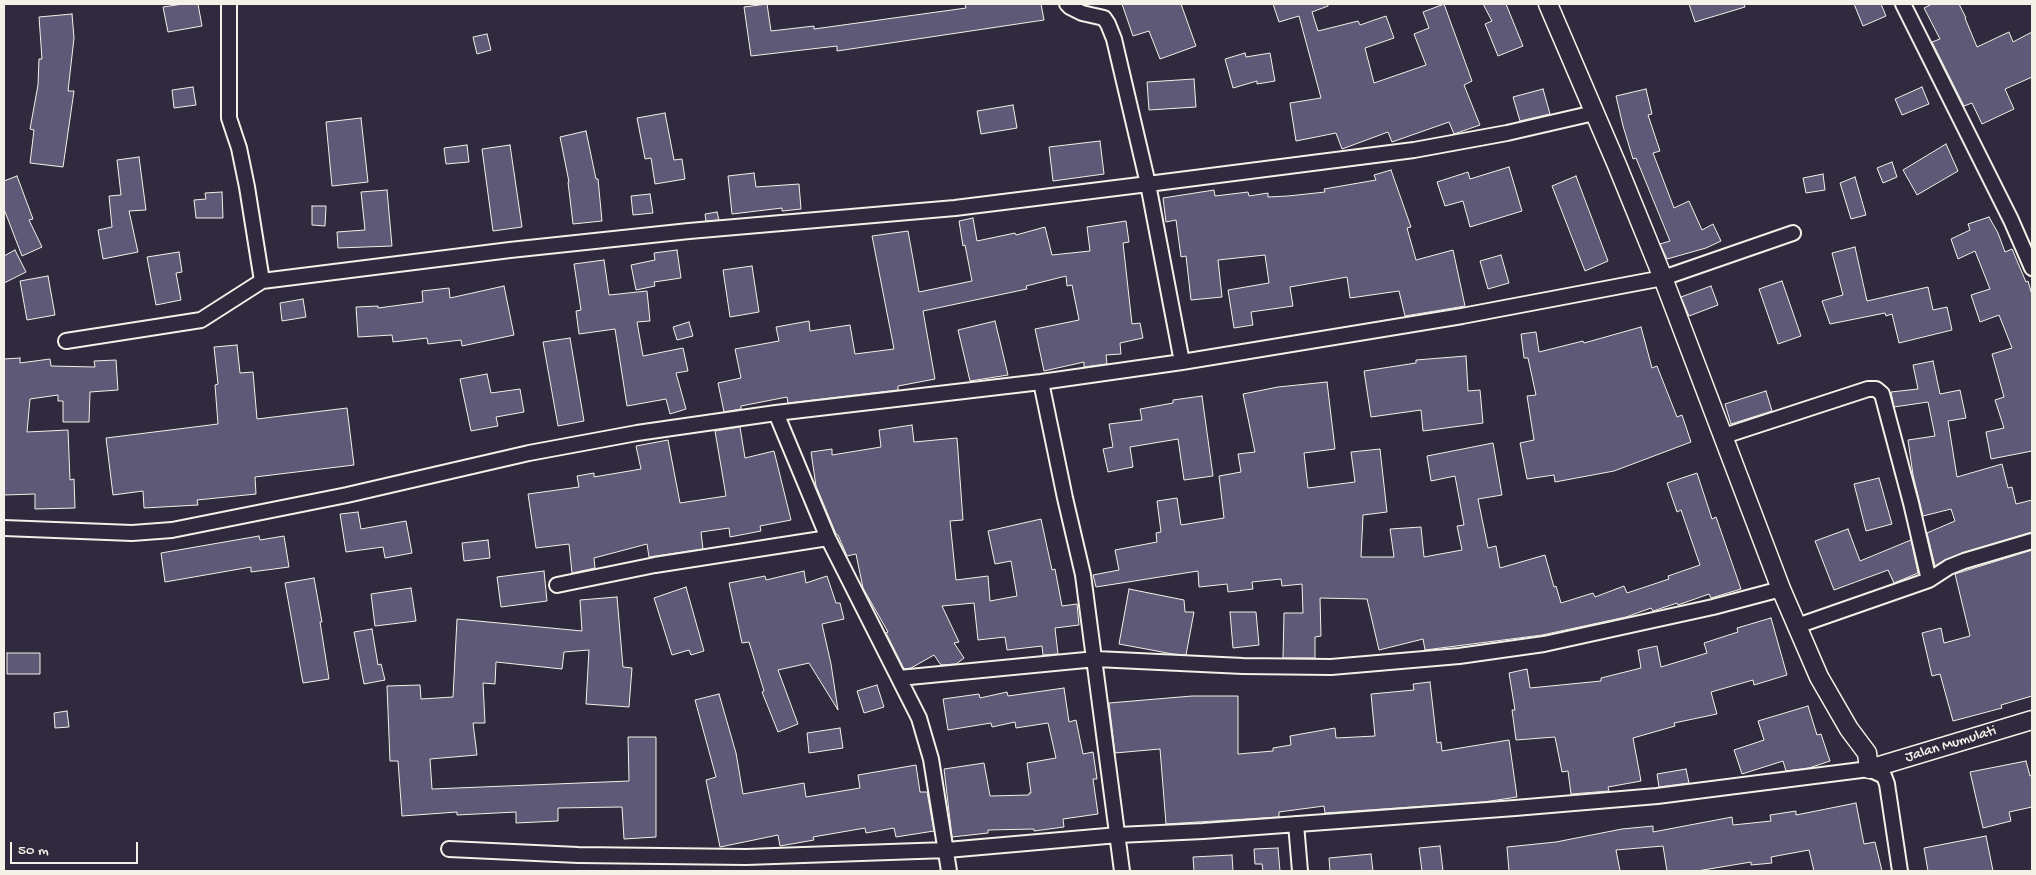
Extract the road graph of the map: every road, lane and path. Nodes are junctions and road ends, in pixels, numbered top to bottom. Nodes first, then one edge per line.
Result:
1 (229, 4) edge
2 (1067, 4) edge
3 (1548, 4) edge
4 (1903, 4) edge
5 (1594, 113) junction
6 (1148, 184) junction
7 (1793, 233) dead end
8 (2032, 268) edge
9 (1663, 278) junction
10 (262, 281) junction
11 (66, 341) dead end
12 (1182, 362) junction
13 (1041, 382) junction
14 (776, 413) junction
15 (1724, 436) junction
16 (4, 528) edge
17 (828, 538) junction
18 (2032, 541) edge
19 (1929, 580) junction
20 (556, 585) dead end
21 (1781, 589) junction
22 (1797, 626) junction
23 (1096, 659) junction
24 (899, 678) junction
25 (2032, 720) edge
26 (1869, 769) junction
27 (1296, 824) junction
28 (1118, 835) junction
29 (450, 849) dead end
30 (947, 850) junction
31 (949, 871) edge
32 (1122, 871) edge
33 (1300, 871) edge
34 (1900, 871) edge

1 - 10 street
2 - 6 street
3 - 5 street
4 - 8 street
5 - 6 street
5 - 9 street
6 - 10 street
6 - 12 street
7 - 9 street
9 - 12 street
9 - 15 street
10 - 11 street
12 - 13 street
13 - 14 street
13 - 23 street
14 - 16 street
14 - 17 street
15 - 19 street
15 - 21 street
17 - 20 street
17 - 24 street
18 - 19 street
19 - 22 street
21 - 22 street
21 - 23 street
22 - 26 street
23 - 24 street
23 - 28 street
24 - 30 street
25 - 26 street, Jalan Mumulati
26 - 27 street
26 - 34 street
27 - 28 street
27 - 33 street
28 - 30 street
28 - 32 street
29 - 30 street
30 - 31 street

